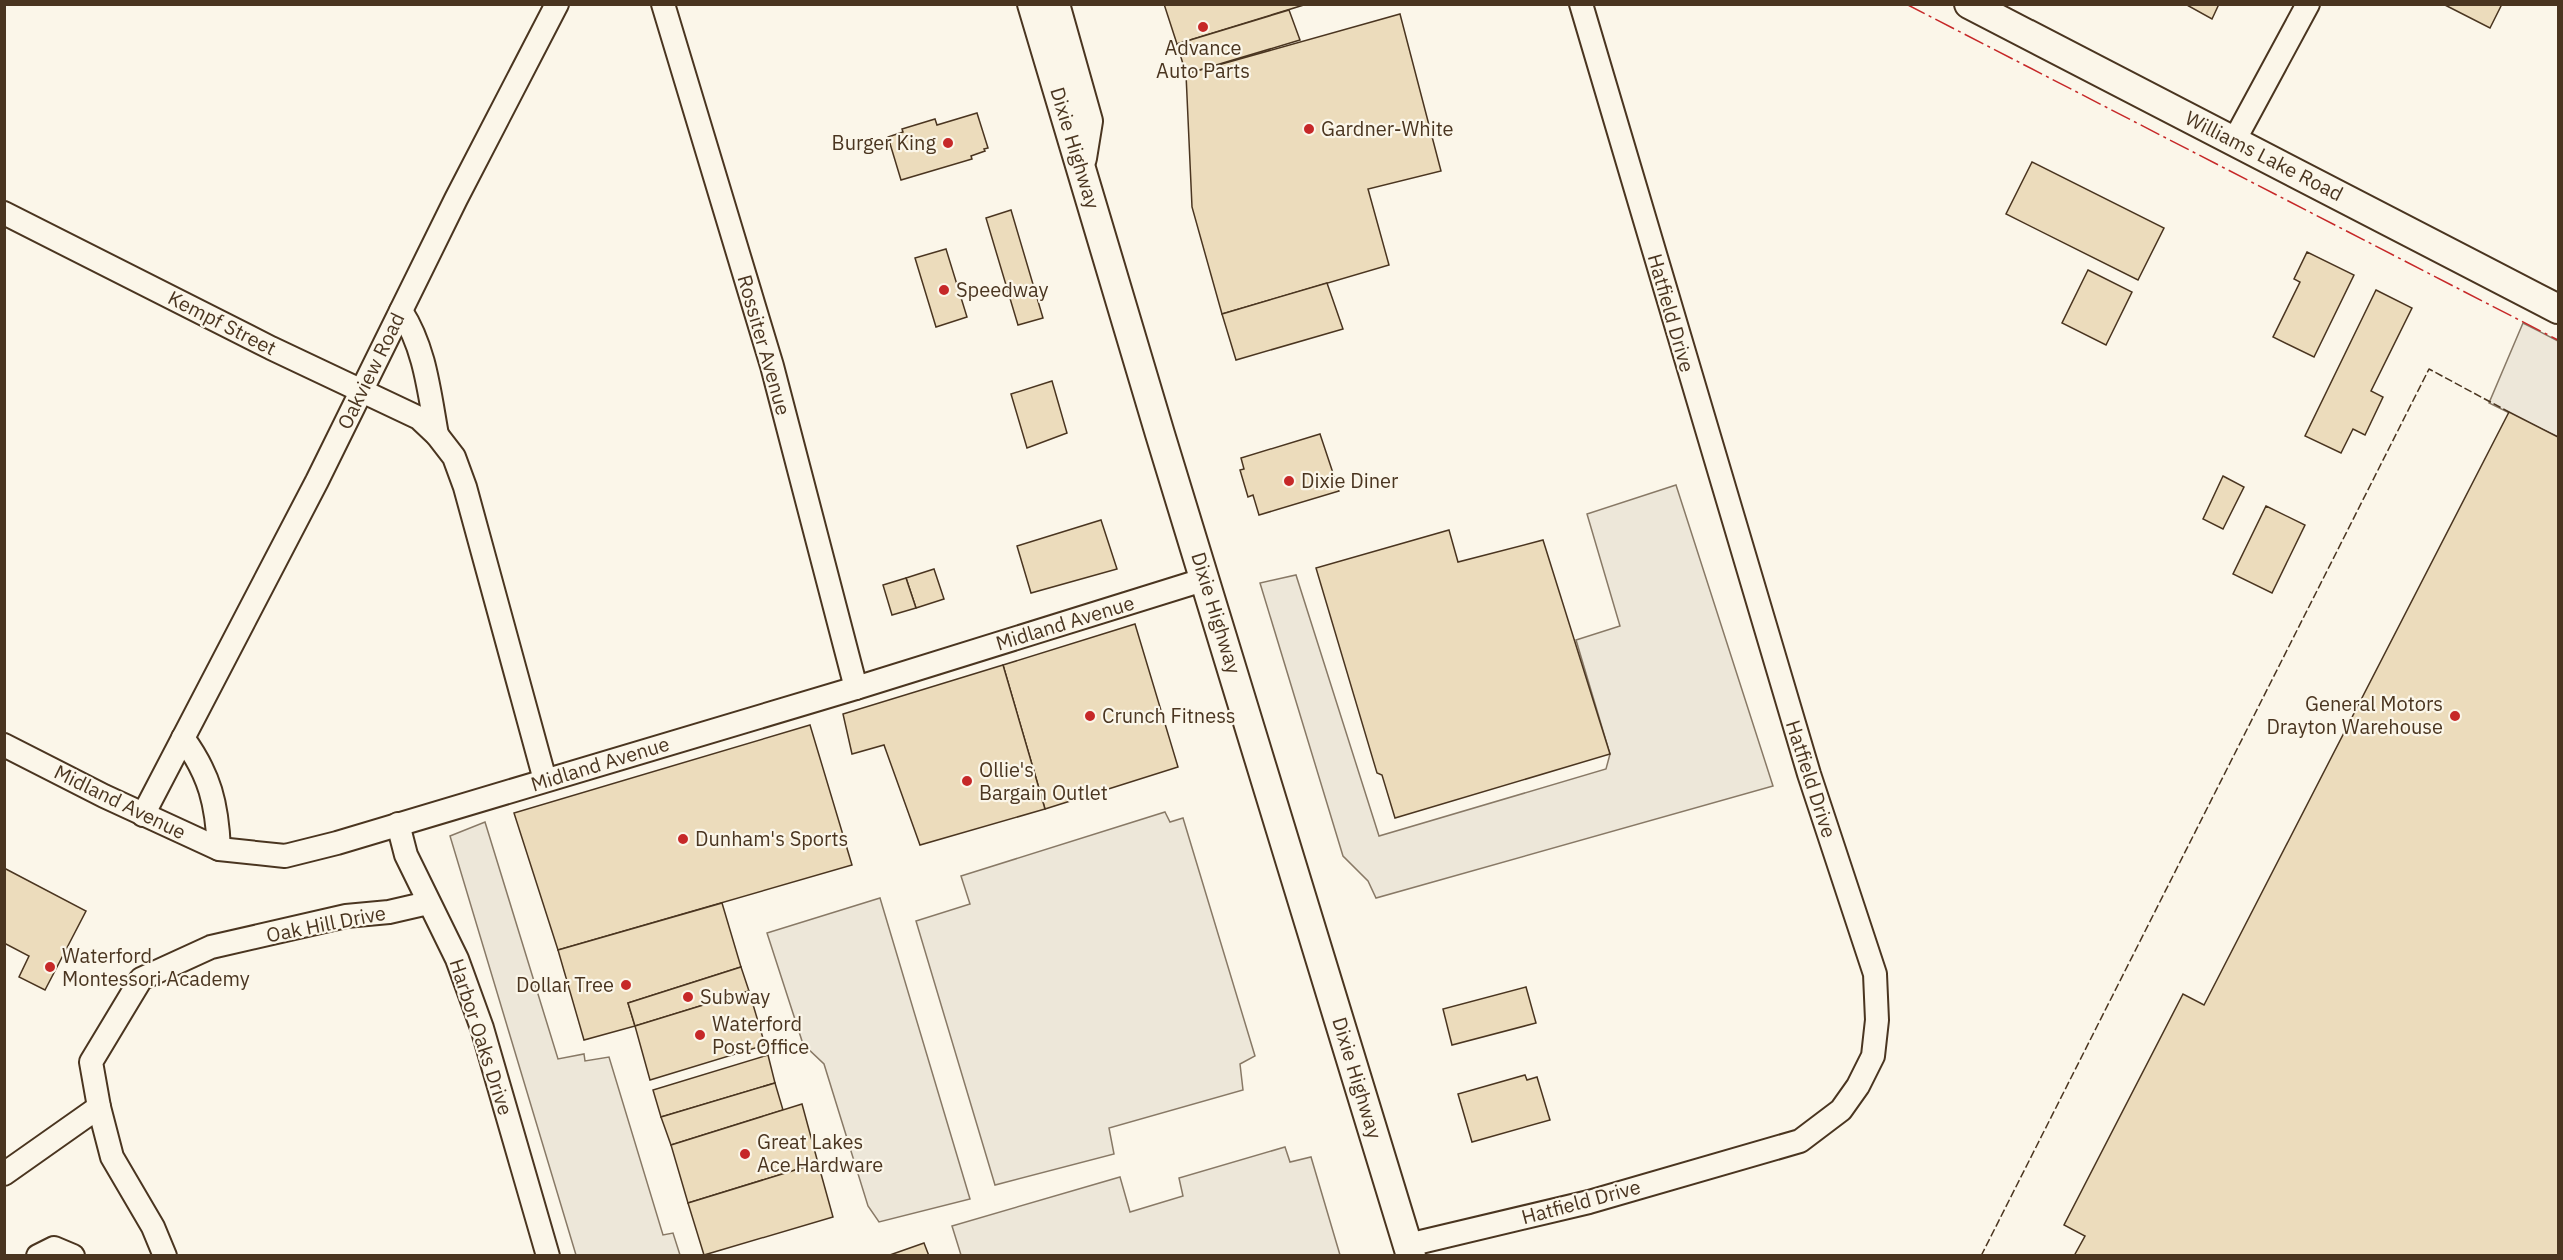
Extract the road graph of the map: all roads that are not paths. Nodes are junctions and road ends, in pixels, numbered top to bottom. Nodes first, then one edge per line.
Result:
1 (557, 4) edge
2 (663, 4) edge
3 (1032, 4) edge
4 (1055, 4) edge
5 (1581, 4) edge
6 (1969, 4) edge
7 (2308, 4) edge
8 (2234, 141) junction
9 (1081, 166) junction
10 (4, 213) edge
11 (2559, 309) edge
12 (401, 311) junction
13 (361, 392) junction
14 (437, 435) junction
15 (1206, 579) junction
16 (856, 688) junction
17 (183, 738) junction
18 (4, 745) edge
19 (545, 780) junction
20 (143, 815) junction
21 (398, 824) junction
22 (219, 849) junction
23 (428, 903) junction
24 (99, 1107) junction
25 (4, 1174) edge
26 (1410, 1250) edge
27 (38, 1256) edge
28 (74, 1256) edge
29 (165, 1256) edge
30 (548, 1256) edge

1 - 12 street, Oakview Road
2 - 16 street, Rossiter Avenue
3 - 9 main road, Dixie Highway
4 - 9 main road
5 - 26 street, Hatfield Drive
6 - 8 main road, Williams Lake Road
7 - 8 street
8 - 11 main road, Williams Lake Road
9 - 15 main road, Dixie Highway
10 - 13 street, Kempf Street
12 - 13 street, Oakview Road
12 - 14 street, Kempf Street
13 - 14 street, Kempf Street
13 - 17 street, Oakview Road
14 - 19 street, Kempf Street
15 - 16 street, Midland Avenue
15 - 26 main road, Dixie Highway
16 - 19 street, Midland Avenue
17 - 20 street, Oakview Road
17 - 22 street
18 - 20 street, Midland Avenue
19 - 21 street, Midland Avenue
20 - 22 street, Midland Avenue
21 - 22 street, Midland Avenue
21 - 23 street, Harbor Oaks Drive
23 - 24 street, Oak Hill Drive
23 - 30 street, Harbor Oaks Drive
24 - 25 street
24 - 29 street, Oak Hill Drive
27 - 28 street

